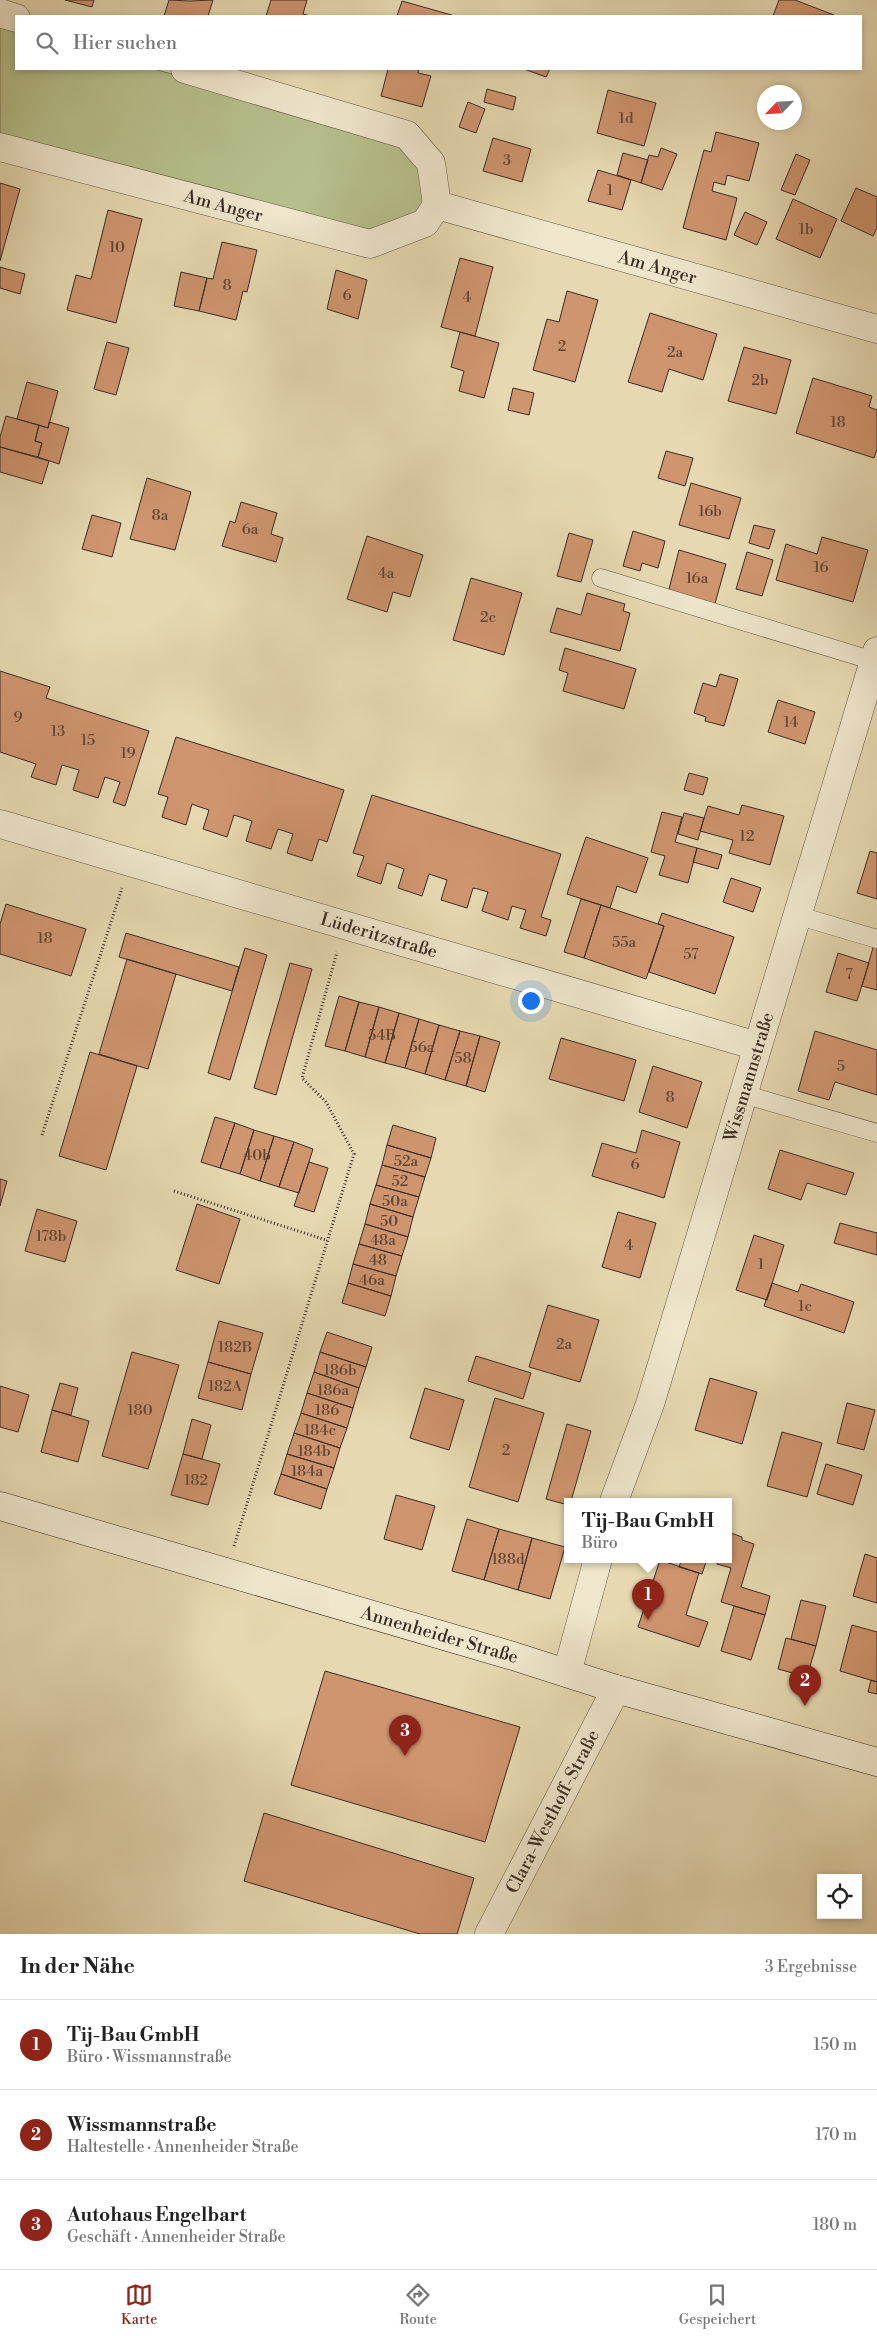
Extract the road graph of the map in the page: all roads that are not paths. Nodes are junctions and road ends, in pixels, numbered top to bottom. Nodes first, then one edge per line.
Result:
1 (0, 13) edge
2 (15, 18) edge
3 (188, 70) edge
4 (0, 147) edge
5 (437, 204) junction
6 (877, 329) edge
7 (601, 578) dead end
8 (876, 656) edge
9 (0, 824) edge
10 (796, 915) junction
11 (877, 940) edge
12 (757, 1046) junction
13 (743, 1094) junction
14 (877, 1133) edge
15 (615, 1498) edge
16 (0, 1506) edge
17 (597, 1563) edge
18 (567, 1673) junction
19 (616, 1689) junction
20 (877, 1762) edge
21 (489, 1934) edge

1 - 2 street
3 - 5 street
4 - 5 street, Am Anger
5 - 6 street, Am Anger
7 - 8 lane
8 - 10 street, Wissmannstraße
9 - 12 street, Lüderitzstraße
10 - 11 lane
10 - 12 street, Wissmannstraße
12 - 13 street, Wissmannstraße
13 - 14 lane
13 - 15 street, Wissmannstraße
16 - 18 street, Annenheider Straße
17 - 18 street
18 - 19 street, Annenheider Straße
19 - 20 street, Annenheider Straße
19 - 21 street, Clara-Westhoff-Straße

